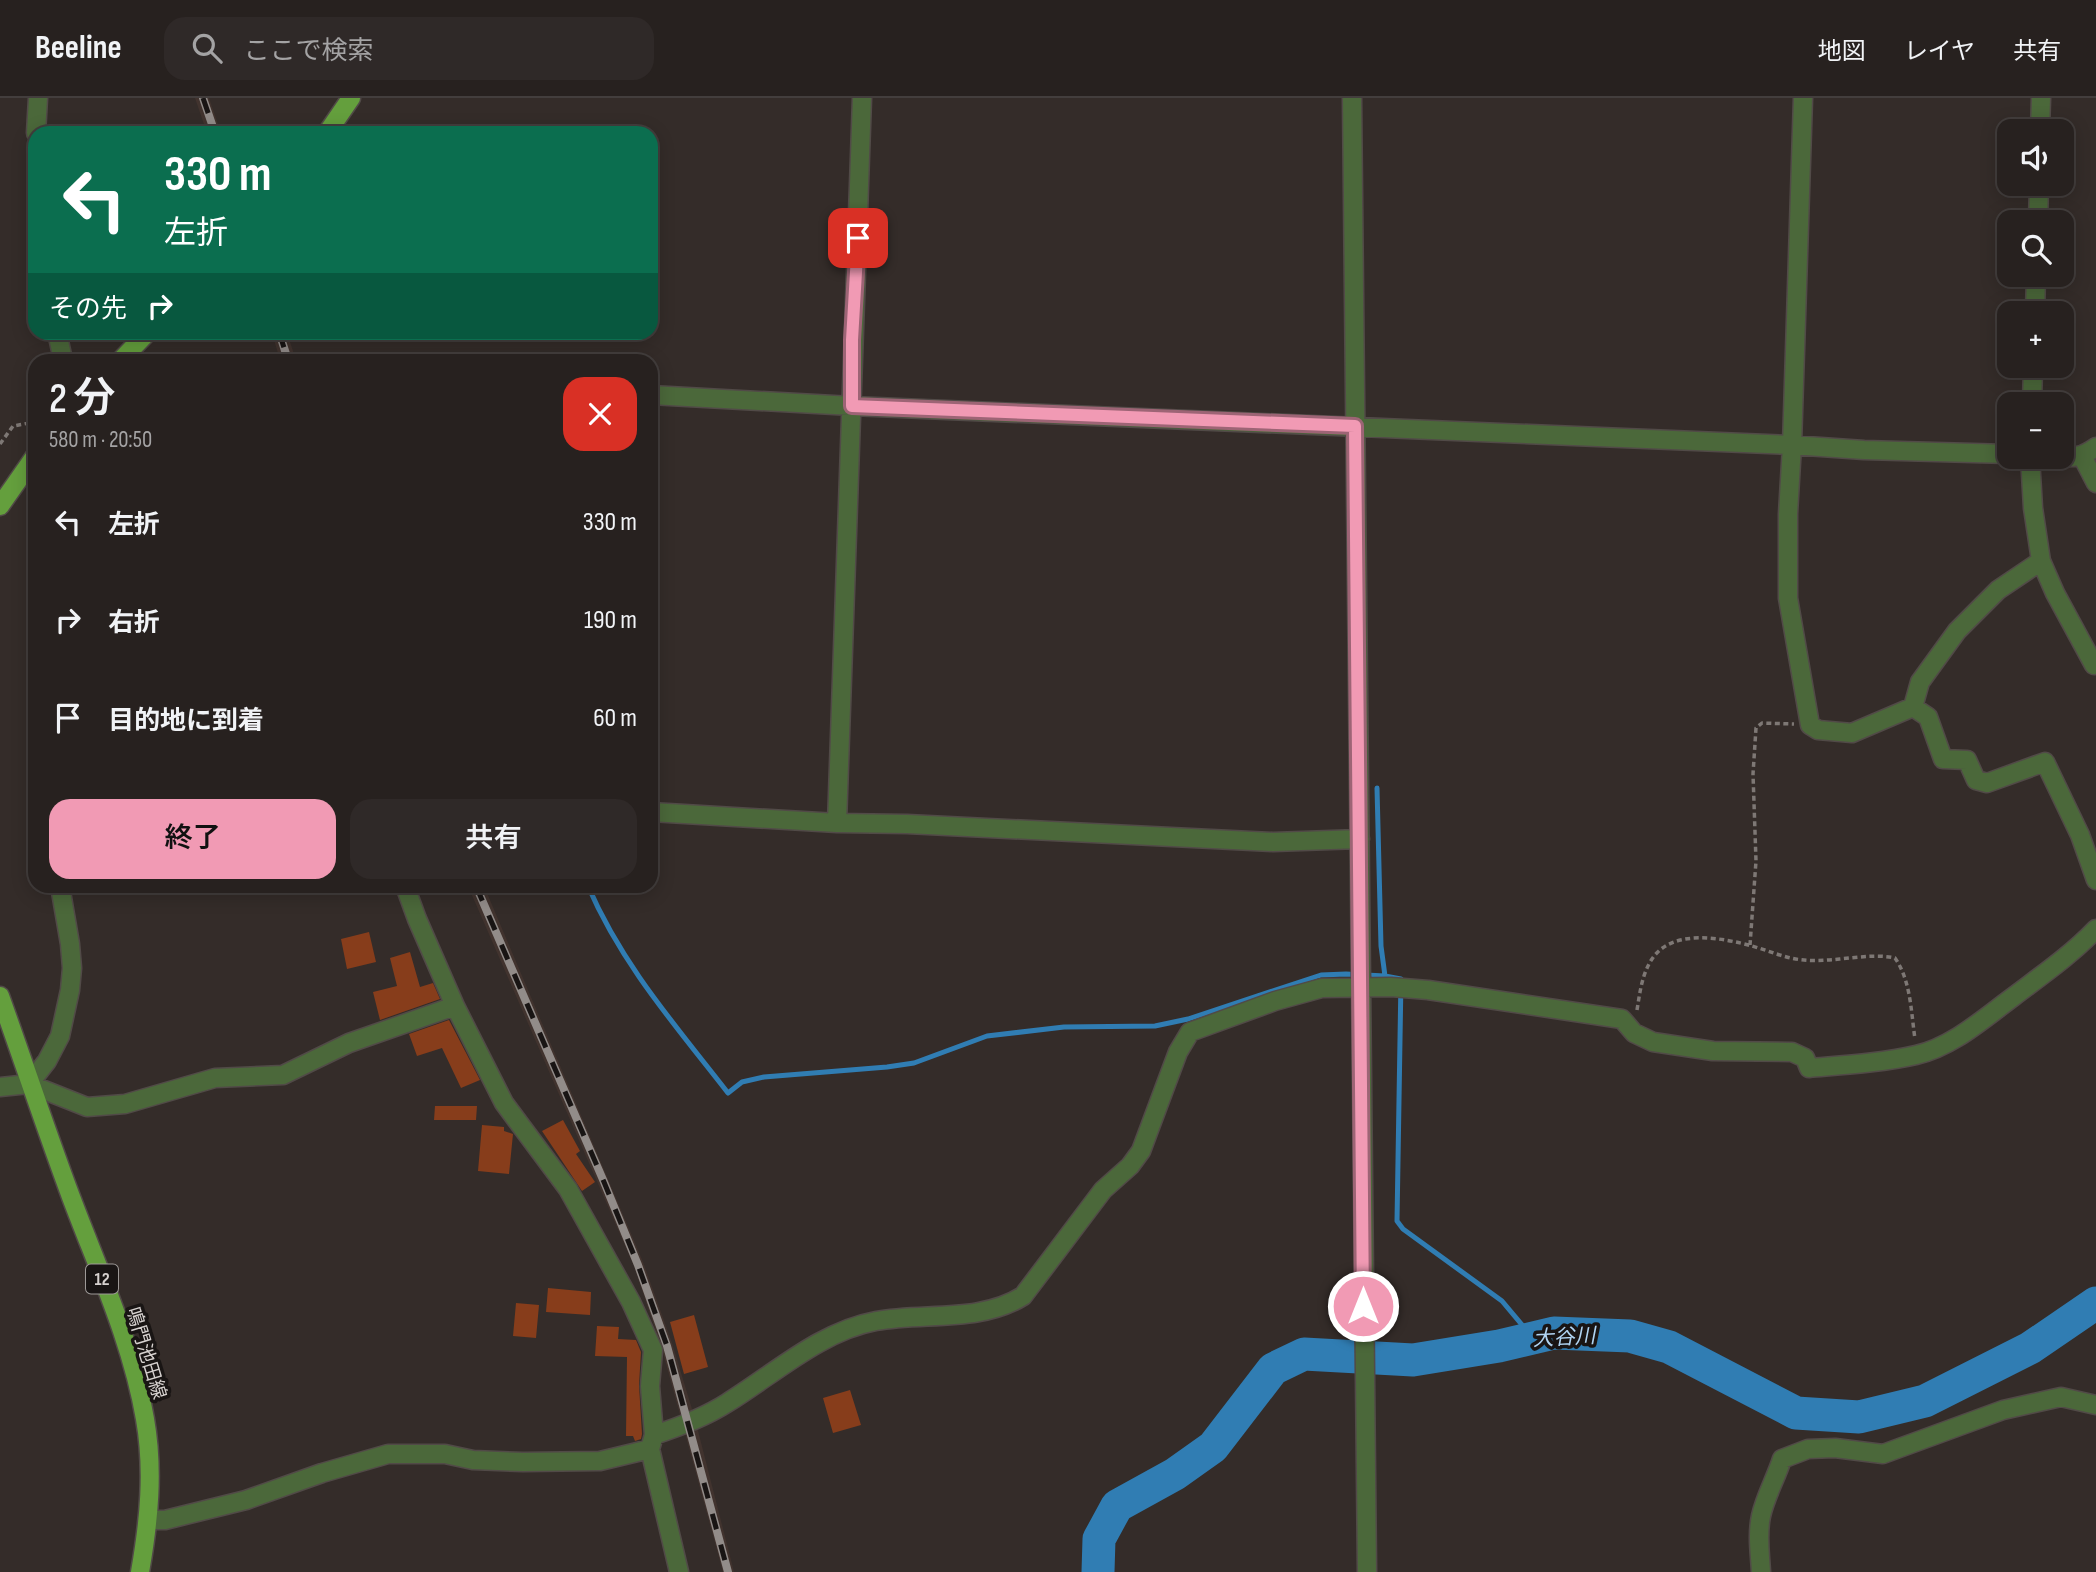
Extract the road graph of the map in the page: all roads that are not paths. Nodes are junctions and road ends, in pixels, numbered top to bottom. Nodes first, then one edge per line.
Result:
1 (38, 98) edge
2 (351, 98) edge
3 (862, 98) edge
4 (1352, 98) edge
5 (1803, 98) edge
6 (2041, 98) edge
7 (2040, 119) edge
8 (36, 126) edge
9 (332, 126) edge
10 (140, 340) edge
11 (127, 354) edge
12 (658, 395) edge
13 (852, 406) junction
14 (1355, 426) junction
15 (1792, 445) junction
16 (2089, 452) edge
17 (1997, 454) edge
18 (28, 466) edge
19 (2031, 469) edge
20 (2096, 482) edge
21 (0, 506) edge
22 (2041, 561) junction
23 (2094, 665) edge
24 (1913, 707) junction
25 (658, 812) edge
26 (837, 823) junction
27 (1360, 839) junction
28 (2096, 880) edge
29 (61, 893) edge
30 (408, 893) edge
31 (2096, 929) edge
32 (1361, 978) junction
33 (0, 996) edge
34 (455, 1006) junction
35 (29, 1084) junction
36 (0, 1087) edge
37 (2096, 1405) edge
38 (652, 1442) junction
39 (149, 1520) junction
40 (141, 1572) edge
41 (677, 1572) edge
42 (1367, 1572) edge
43 (1761, 1572) edge

1 - 8 street
2 - 9 main road
3 - 13 street
4 - 14 street
5 - 15 street
6 - 7 street
10 - 11 main road
12 - 13 street
13 - 14 street
13 - 26 street
14 - 15 street
14 - 27 street
15 - 17 street
15 - 24 street
16 - 20 street
18 - 21 main road
19 - 22 street
22 - 23 street
22 - 24 street
24 - 28 street
25 - 26 street
26 - 27 street
27 - 32 street
29 - 35 street
30 - 34 street
31 - 32 street
32 - 38 street
32 - 42 street
33 - 35 main road, 鳴門池田線 / 12
34 - 35 street
34 - 38 street
35 - 36 street
35 - 39 main road, 鳴門池田線 / 12
37 - 43 street
38 - 39 street
38 - 41 street
39 - 40 main road, 鳴門池田線 / 12

